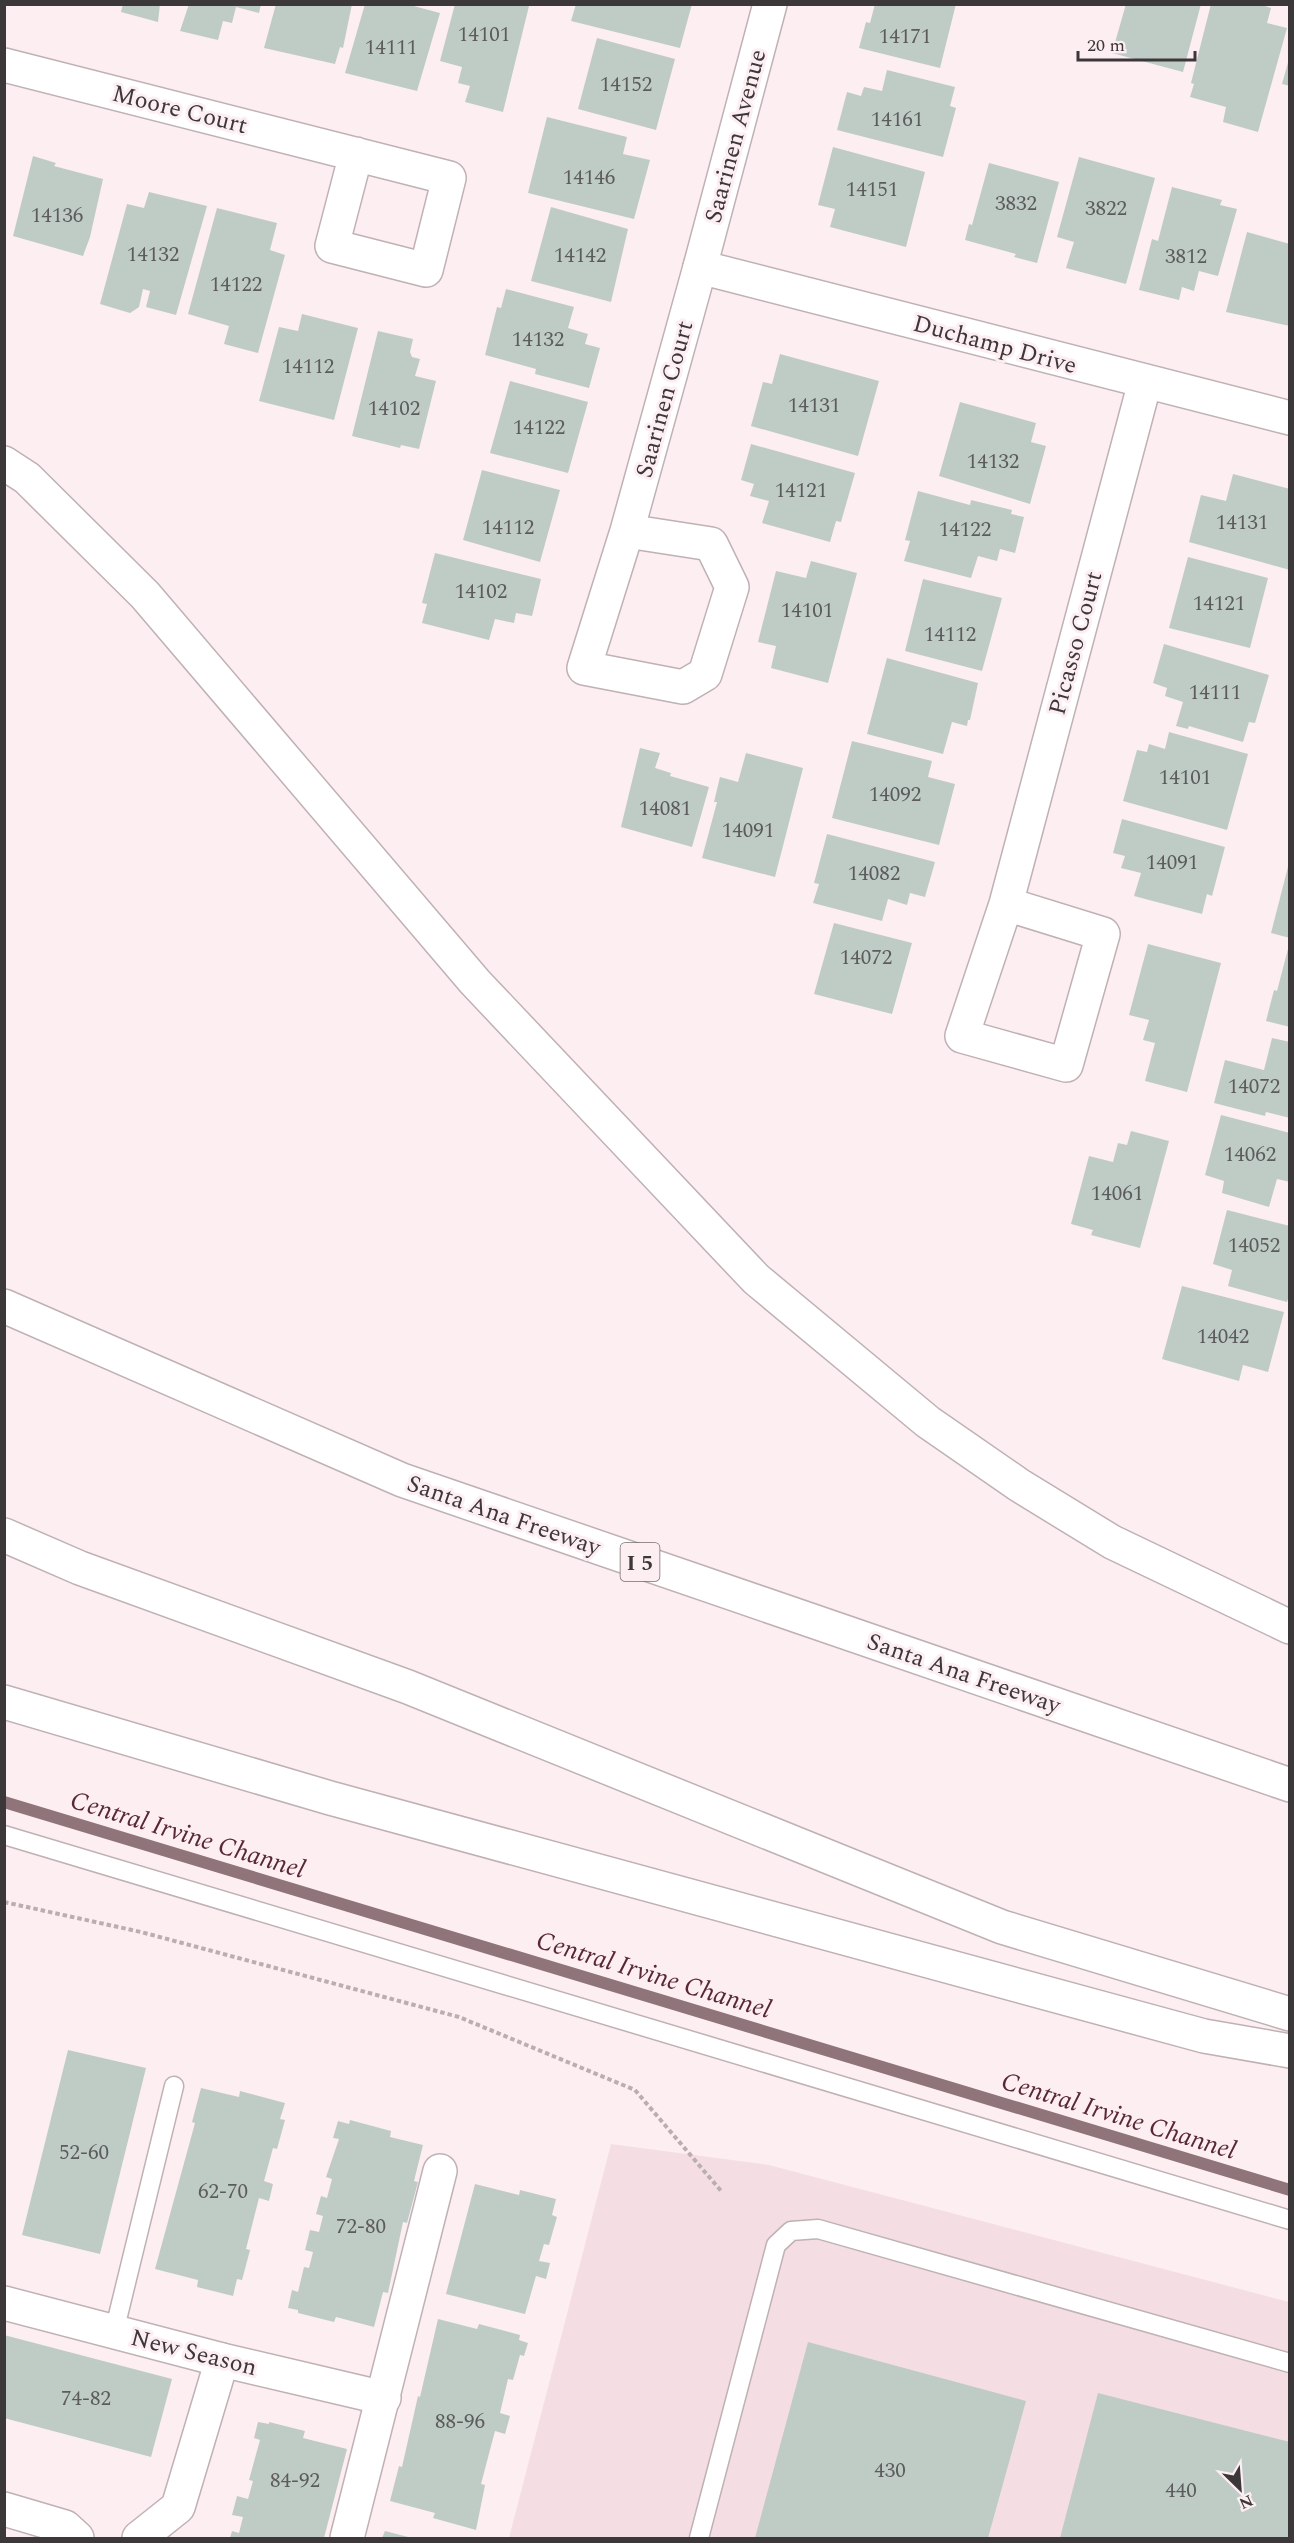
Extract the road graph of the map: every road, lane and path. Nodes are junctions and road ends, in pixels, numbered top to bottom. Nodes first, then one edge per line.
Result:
1 (770, 4) edge
2 (4, 65) edge
3 (356, 154) dead end
4 (700, 267) junction
5 (1145, 382) junction
6 (1290, 418) edge
7 (4, 463) edge
8 (627, 531) junction
9 (1006, 904) junction
10 (4, 1306) edge
11 (4, 1535) edge
12 (4, 1542) edge
13 (80, 1568) junction
14 (1290, 1627) edge
15 (4, 1702) edge
16 (1290, 1785) edge
17 (4, 1835) edge
18 (4, 1902) edge
19 (1290, 2014) edge
20 (1290, 2051) edge
21 (174, 2086) dead end
22 (440, 2171) dead end
23 (722, 2192) dead end
24 (1290, 2220) edge
25 (4, 2303) edge
26 (114, 2332) junction
27 (222, 2360) junction
28 (1290, 2363) edge
29 (384, 2398) junction
30 (4, 2509) edge
31 (77, 2538) edge
32 (139, 2538) edge
33 (347, 2538) edge
34 (699, 2538) edge

1 - 4 main road, Saarinen Avenue
2 - 3 main road, Moore Court
4 - 5 main road, Duchamp Drive
4 - 8 main road, Saarinen Court
5 - 6 main road, Duchamp Drive
5 - 9 main road, Picasso Court
7 - 14 main road
8 - 8 main road, Saarinen Court
9 - 9 main road, Picasso Court
10 - 16 main road, Santa Ana Freeway / I 5
11 - 13 main road
12 - 13 main road
13 - 19 main road
15 - 20 main road
17 - 24 lane
18 - 23 path
21 - 26 lane
22 - 29 main road
25 - 26 main road, New Season
26 - 27 main road, New Season
27 - 29 main road, New Season
27 - 32 main road
28 - 34 lane
29 - 33 main road
30 - 31 main road

